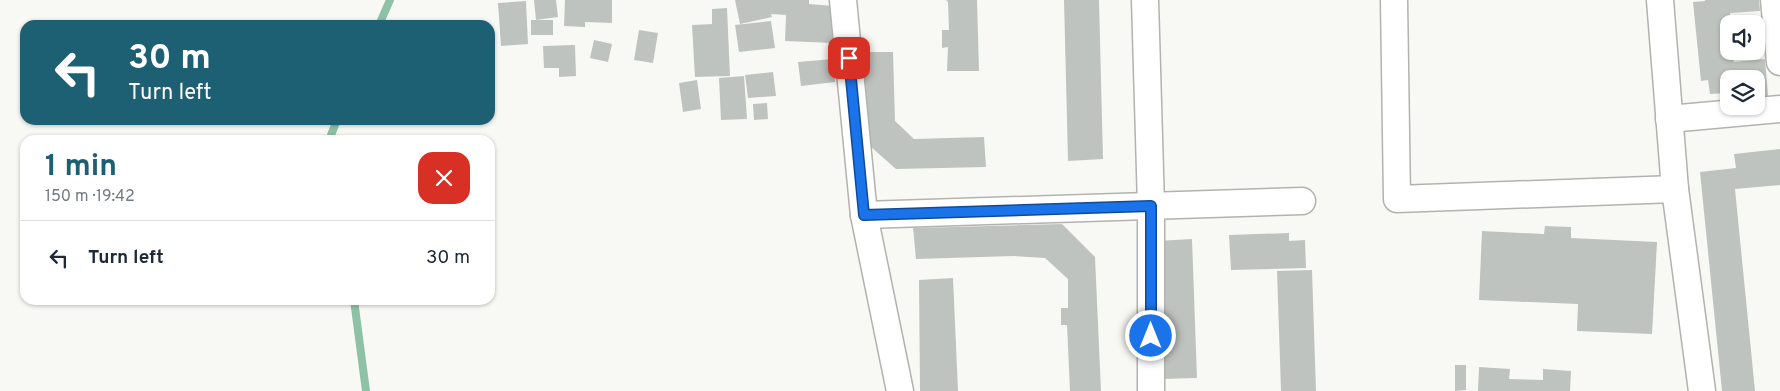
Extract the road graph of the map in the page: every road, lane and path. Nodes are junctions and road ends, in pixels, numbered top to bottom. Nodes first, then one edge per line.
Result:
1 (843, 0) edge
2 (1145, 0) edge
3 (1394, 0) edge
4 (1660, 0) edge
5 (1774, 0) edge
6 (1780, 62) edge
7 (1780, 109) edge
8 (1670, 119) junction
9 (1675, 189) junction
10 (1302, 201) dead end
11 (1151, 206) junction
12 (864, 215) junction
13 (900, 391) edge
14 (1151, 391) edge
15 (1702, 391) edge

1 - 12 street
2 - 11 street
3 - 9 street
4 - 8 street
5 - 6 street
7 - 8 street
8 - 9 street
9 - 15 street
10 - 11 street
11 - 12 street
11 - 14 street
12 - 13 street

